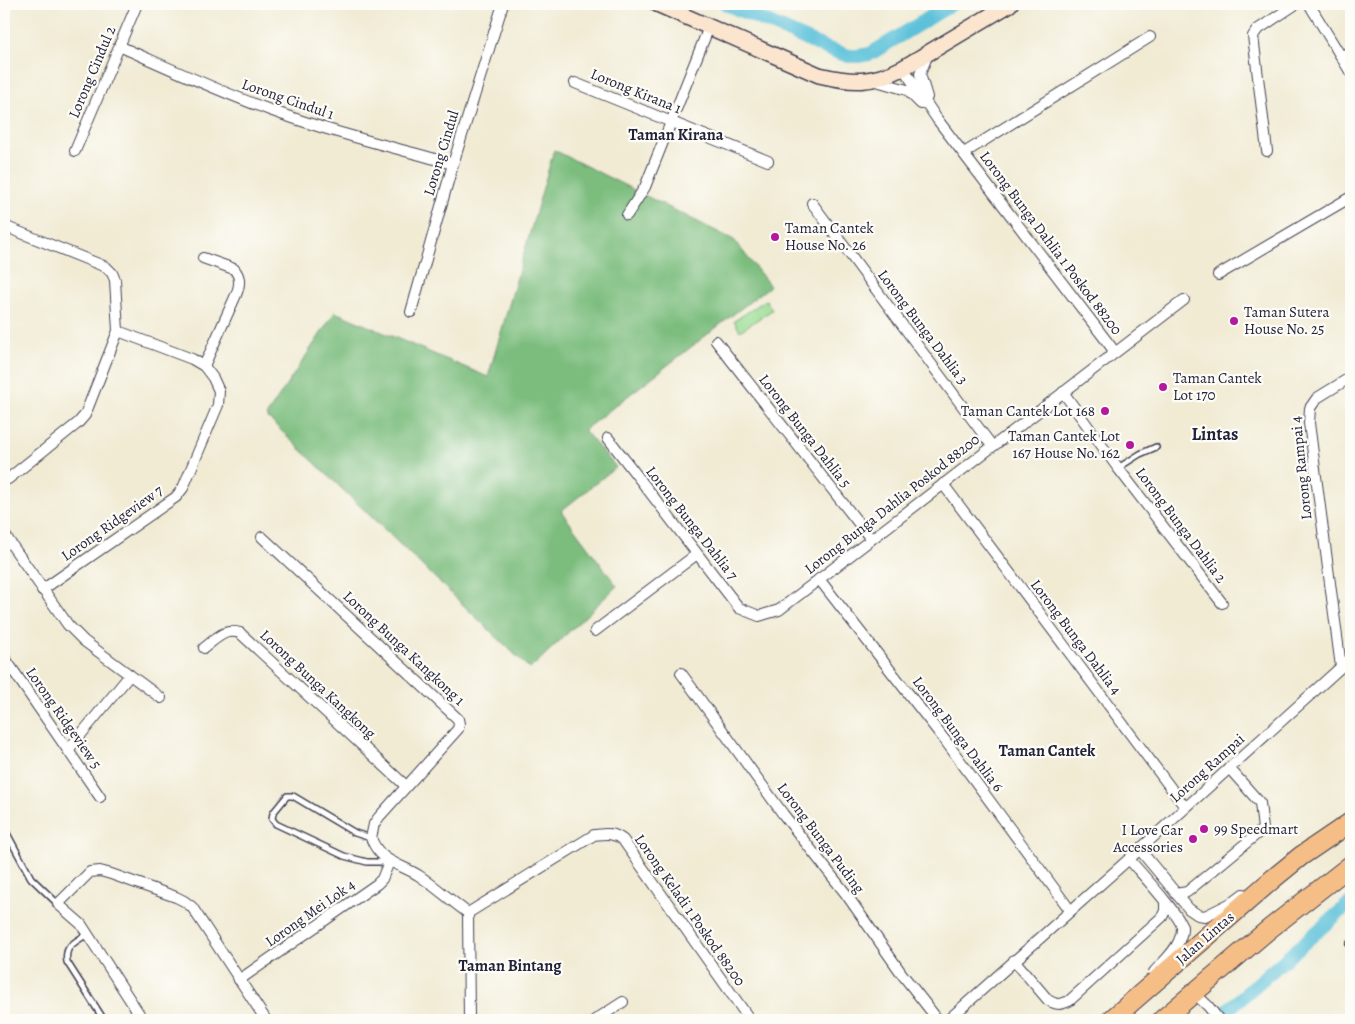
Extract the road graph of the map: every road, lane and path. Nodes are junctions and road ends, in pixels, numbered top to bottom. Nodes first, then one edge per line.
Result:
1 (137, 4) edge
2 (503, 4) edge
3 (658, 4) edge
4 (1010, 4) edge
5 (1296, 4) edge
6 (1309, 4) edge
7 (709, 27) junction
8 (1150, 37) dead end
9 (119, 46) junction
10 (928, 54) junction
11 (1347, 54) edge
12 (903, 68) junction
13 (1351, 73) edge
14 (873, 80) junction
15 (575, 83) dead end
16 (936, 119) junction
17 (670, 121) junction
18 (75, 151) dead end
19 (1267, 151) dead end
20 (964, 153) junction
21 (768, 161) dead end
22 (453, 164) junction
23 (1351, 197) edge
24 (812, 203) dead end
25 (627, 215) dead end
26 (4, 226) edge
27 (203, 258) dead end
28 (1218, 275) dead end
29 (1184, 300) dead end
30 (411, 312) dead end
31 (118, 331) junction
32 (716, 342) dead end
33 (1115, 352) junction
34 (204, 366) junction
35 (1351, 376) edge
36 (1063, 392) junction
37 (608, 438) dead end
38 (992, 446) junction
39 (1156, 447) dead end
40 (1118, 468) junction
41 (8, 479) dead end
42 (943, 484) junction
43 (4, 534) edge
44 (262, 537) dead end
45 (871, 539) junction
46 (697, 554) junction
47 (819, 579) junction
48 (42, 590) junction
49 (1222, 603) dead end
50 (759, 616) joint
51 (596, 631) dead end
52 (204, 648) dead end
53 (4, 657) edge
54 (1351, 658) edge
55 (1341, 667) junction
56 (681, 673) dead end
57 (130, 675) junction
58 (161, 698) dead end
59 (68, 750) junction
60 (1229, 768) junction
61 (406, 786) junction
62 (100, 797) dead end
63 (1185, 808) junction
64 (1351, 810) edge
65 (1351, 822) edge
66 (4, 828) edge
67 (370, 838) junction
68 (1140, 850) junction
69 (1301, 856) junction
70 (1129, 859) junction
71 (389, 862) junction
72 (1348, 873) edge
73 (1274, 878) junction
74 (1176, 894) junction
75 (1165, 902) junction
76 (58, 904) junction
77 (1070, 910) junction
78 (468, 913) junction
79 (88, 934) junction
80 (1014, 960) junction
81 (239, 980) junction
82 (1193, 992) junction
83 (623, 1002) dead end
84 (104, 1020) edge
85 (143, 1020) edge
86 (266, 1020) edge
87 (469, 1020) edge
88 (594, 1020) edge
89 (750, 1020) edge
90 (938, 1020) edge
91 (948, 1020) edge
92 (1110, 1020) edge
93 (1162, 1020) edge
94 (1219, 1020) edge

1 - 9 street, Lorong Cindul 2
2 - 22 street, Lorong Cindul
3 - 7 street
4 - 10 street
5 - 19 street
6 - 11 street
7 - 14 street
7 - 17 street
8 - 20 street, Lorong Bunga Dahlia 1 Poskod 88200
9 - 18 street, Lorong Cindul 2
9 - 22 street, Lorong Cindul 1
10 - 12 street
10 - 16 street
11 - 13 street
12 - 14 street
12 - 16 street
14 - 16 street
15 - 17 street, Lorong Kirana 1
16 - 20 street, Lorong Bunga Dahlia 1 Poskod 88200
17 - 21 street, Lorong Kirana 1
17 - 25 street
20 - 33 street, Lorong Bunga Dahlia 1 Poskod 88200
22 - 30 street, Lorong Cindul
23 - 28 street
24 - 38 street, Lorong Bunga Dahlia 3
26 - 31 street
27 - 34 street
29 - 33 street, Lorong Bunga Dahlia Poskod 88200
31 - 34 street
31 - 41 street
32 - 45 street, Lorong Bunga Dahlia 5
33 - 36 street, Lorong Bunga Dahlia Poskod 88200
34 - 48 street, Lorong Ridgeview 7
35 - 55 street, Lorong Rampai 4
36 - 38 street, Lorong Bunga Dahlia Poskod 88200
36 - 40 street, Lorong Bunga Dahlia 2
37 - 46 street, Lorong Bunga Dahlia 7
38 - 42 street, Lorong Bunga Dahlia Poskod 88200
39 - 40 lane
40 - 49 street, Lorong Bunga Dahlia 2
42 - 45 street, Lorong Bunga Dahlia Poskod 88200
42 - 63 street, Lorong Bunga Dahlia 4
43 - 48 street
44 - 61 street, Lorong Bunga Kangkong 1
45 - 47 street, Lorong Bunga Dahlia Poskod 88200
46 - 50 street, Lorong Bunga Dahlia 7
46 - 51 street
47 - 50 street, Lorong Bunga Dahlia Poskod 88200
47 - 77 street, Lorong Bunga Dahlia 6
48 - 57 street
52 - 61 street, Lorong Bunga Kangkong
53 - 59 street, Lorong Ridgeview 5
54 - 55 street, Lorong Rampai
55 - 60 street, Lorong Rampai
56 - 90 street, Lorong Bunga Puding
57 - 58 street
57 - 59 street
59 - 62 street, Lorong Ridgeview 5
60 - 63 street, Lorong Rampai
60 - 74 street
61 - 67 street, Lorong Bunga Kangkong 1
63 - 68 street, Lorong Rampai
64 - 69 highway, Jalan Lintas
65 - 69 highway, Jalan Lintas
66 - 76 lane
67 - 71 street
67 - 71 lane
68 - 70 street, Lorong Rampai
68 - 74 street
69 - 73 highway, Jalan Lintas
70 - 75 street
70 - 77 street, Lorong Rampai
71 - 78 street
71 - 81 street, Lorong Mei Lok 4
72 - 82 highway
73 - 74 street
73 - 92 highway, Jalan Lintas
75 - 80 street
75 - 92 street
76 - 79 street
76 - 81 street
77 - 80 street, Lorong Rampai
78 - 87 street
78 - 89 street, Lorong Keladi 1 Poskod 88200
79 - 84 lane
79 - 85 street
80 - 91 street, Lorong Rampai
81 - 86 street
82 - 93 highway
82 - 94 street
83 - 88 street

